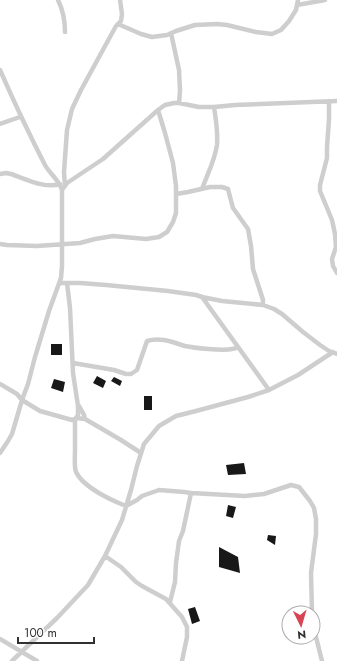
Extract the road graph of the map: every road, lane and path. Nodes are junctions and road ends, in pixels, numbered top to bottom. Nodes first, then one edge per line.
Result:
1 (58, 0) edge
2 (120, 0) edge
3 (325, 0) edge
4 (297, 3) edge
5 (118, 24) junction
6 (65, 32) dead end
7 (171, 33) junction
8 (0, 70) edge
9 (329, 101) junction
10 (337, 101) edge
11 (179, 103) junction
12 (214, 107) junction
13 (158, 110) junction
14 (20, 117) junction
15 (0, 124) edge
16 (0, 174) edge
17 (62, 187) junction
18 (202, 189) junction
19 (176, 194) junction
20 (0, 244) edge
21 (62, 244) junction
22 (337, 273) edge
23 (59, 283) junction
24 (67, 283) junction
25 (202, 297) junction
26 (263, 305) junction
27 (238, 347) junction
28 (335, 353) edge
29 (73, 363) junction
30 (0, 384) edge
31 (269, 390) junction
32 (22, 400) junction
33 (78, 406) junction
34 (76, 419) junction
35 (85, 419) junction
36 (0, 453) edge
37 (141, 453) junction
38 (191, 493) junction
39 (126, 506) junction
40 (105, 556) junction
41 (170, 602) junction
42 (312, 605) edge
43 (0, 639) edge
44 (318, 645) edge
45 (22, 652) junction
46 (12, 661) edge
47 (37, 661) edge
48 (182, 661) edge
49 (322, 661) edge

1 - 6 street
2 - 5 street
3 - 4 street
4 - 7 street
5 - 7 street
5 - 17 street
7 - 11 street
8 - 14 street
9 - 10 street
9 - 12 street
9 - 22 street
11 - 12 street
11 - 13 street
12 - 18 street
13 - 17 street
13 - 19 street
14 - 15 street
14 - 17 street
16 - 17 street
17 - 21 street
18 - 19 street
18 - 26 street
19 - 21 street
20 - 21 street
21 - 23 street
23 - 24 street
23 - 32 street
24 - 25 street
24 - 29 street
25 - 26 street
25 - 27 street
26 - 28 street
27 - 29 street
27 - 31 street
28 - 31 street
29 - 33 street
30 - 32 street
31 - 37 street
32 - 34 street
32 - 36 street
33 - 34 street
33 - 35 street
34 - 35 street
34 - 39 street
35 - 37 street
37 - 39 street
38 - 39 street
38 - 41 street
38 - 42 street
39 - 40 street
40 - 41 street
40 - 45 street
41 - 48 street
43 - 45 street
44 - 49 street
45 - 46 street
45 - 47 street

